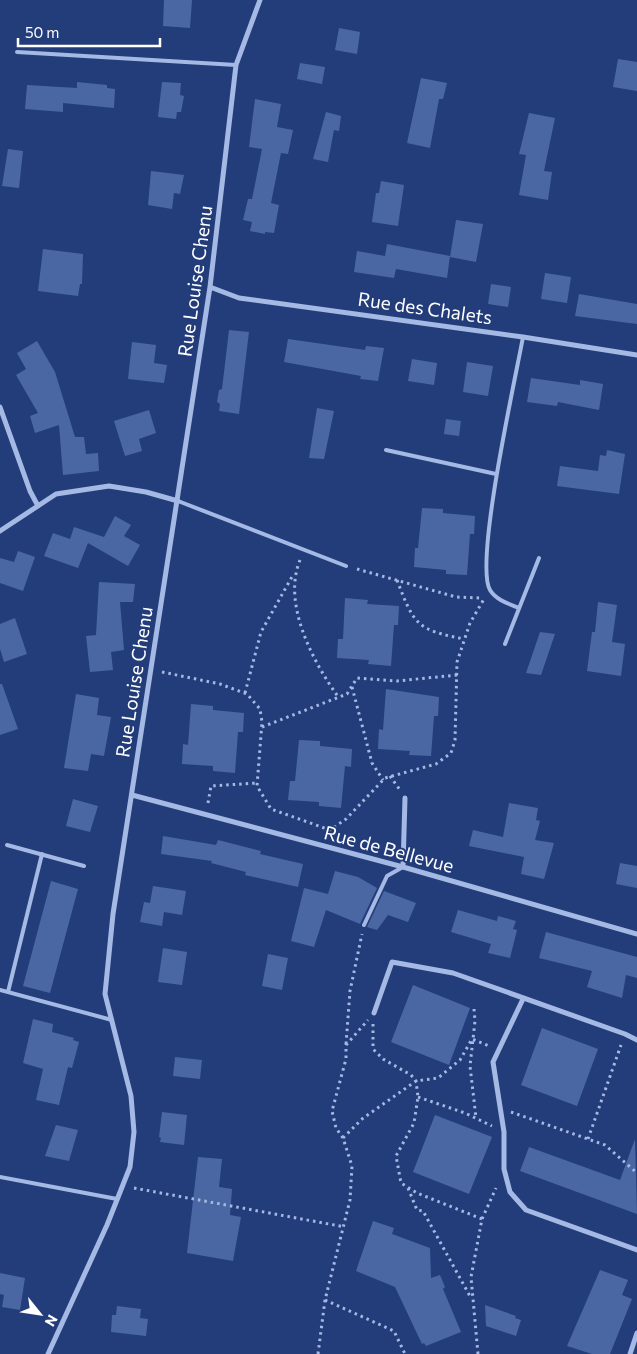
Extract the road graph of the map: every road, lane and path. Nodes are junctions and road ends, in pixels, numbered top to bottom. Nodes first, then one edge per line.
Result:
1 (260, 0) edge
2 (17, 52) dead end
3 (236, 65) junction
4 (210, 287) junction
5 (523, 337) junction
6 (637, 355) edge
7 (0, 407) edge
8 (386, 450) dead end
9 (496, 474) junction
10 (178, 501) junction
11 (38, 506) junction
12 (0, 531) edge
13 (304, 550) junction
14 (539, 558) dead end
15 (346, 566) joint
16 (294, 574) junction
17 (397, 580) junction
18 (519, 608) junction
19 (464, 639) junction
20 (505, 644) dead end
21 (150, 669) junction
22 (457, 675) junction
23 (352, 687) junction
24 (245, 693) junction
25 (339, 698) junction
26 (262, 727) junction
27 (383, 780) junction
28 (257, 783) junction
29 (132, 795) junction
30 (405, 798) dead end
31 (206, 816) junction
32 (7, 845) dead end
33 (42, 854) junction
34 (84, 866) dead end
35 (403, 867) junction
36 (364, 925) joint
37 (637, 934) edge
38 (0, 990) edge
39 (8, 992) junction
40 (523, 999) junction
41 (474, 1009) dead end
42 (374, 1012) junction
43 (112, 1020) junction
44 (625, 1034) junction
45 (472, 1039) junction
46 (637, 1040) edge
47 (346, 1045) junction
48 (499, 1050) junction
49 (416, 1081) junction
50 (418, 1097) junction
51 (500, 1108) junction
52 (476, 1118) junction
53 (504, 1132) junction
54 (343, 1138) junction
55 (588, 1139) junction
56 (504, 1169) junction
57 (637, 1173) edge
58 (0, 1178) edge
59 (122, 1186) junction
60 (408, 1188) junction
61 (117, 1199) junction
62 (482, 1219) junction
63 (345, 1227) junction
64 (637, 1250) edge
65 (325, 1300) junction
66 (472, 1300) junction
67 (637, 1333) edge
68 (48, 1354) edge
69 (318, 1354) edge
70 (405, 1354) edge
71 (478, 1354) edge
72 (630, 1354) edge

1 - 3 street, Rue Louise Chenu
2 - 3 lane
3 - 4 street, Rue Louise Chenu
4 - 5 street, Rue des Chalets
4 - 10 street, Rue Louise Chenu
5 - 6 street, Rue des Chalets
5 - 9 lane
7 - 11 street
8 - 9 lane
9 - 18 lane
10 - 11 street
10 - 13 lane
10 - 21 street, Rue Louise Chenu
11 - 12 street
13 - 15 lane
13 - 16 path
14 - 18 lane
15 - 17 path
16 - 24 path
16 - 25 path
17 - 19 path
17 - 19 path
18 - 20 lane
19 - 22 path
21 - 24 path
21 - 29 street, Rue Louise Chenu
22 - 23 path
22 - 27 path
23 - 25 path
23 - 27 path
24 - 26 path
25 - 26 path
26 - 28 path
27 - 28 path
28 - 31 path
29 - 31 street, Rue de Bellevue
29 - 43 street, Rue Louise Chenu
30 - 35 street
31 - 35 street, Rue de Bellevue
32 - 33 lane
33 - 34 lane
33 - 39 lane
35 - 36 lane
35 - 37 street, Rue de Bellevue
36 - 47 path
38 - 39 lane
39 - 43 lane
40 - 42 street
40 - 44 street
40 - 48 street
41 - 45 path
42 - 47 path
42 - 49 path
43 - 59 street, Rue Louise Chenu
44 - 46 street
44 - 55 path
45 - 48 path
45 - 49 path
45 - 52 path
47 - 54 path
48 - 51 street
49 - 50 path
49 - 54 path
50 - 52 path
50 - 60 path
51 - 53 street
51 - 55 path
52 - 53 path
53 - 56 street
54 - 63 path
55 - 57 path
56 - 62 path
56 - 64 street
58 - 61 lane
59 - 61 street, Rue Louise Chenu
59 - 63 path
60 - 62 path
60 - 66 path
61 - 68 street, Rue Louise Chenu
62 - 66 path
63 - 65 path
65 - 69 path
65 - 70 path
66 - 71 path
67 - 72 street

